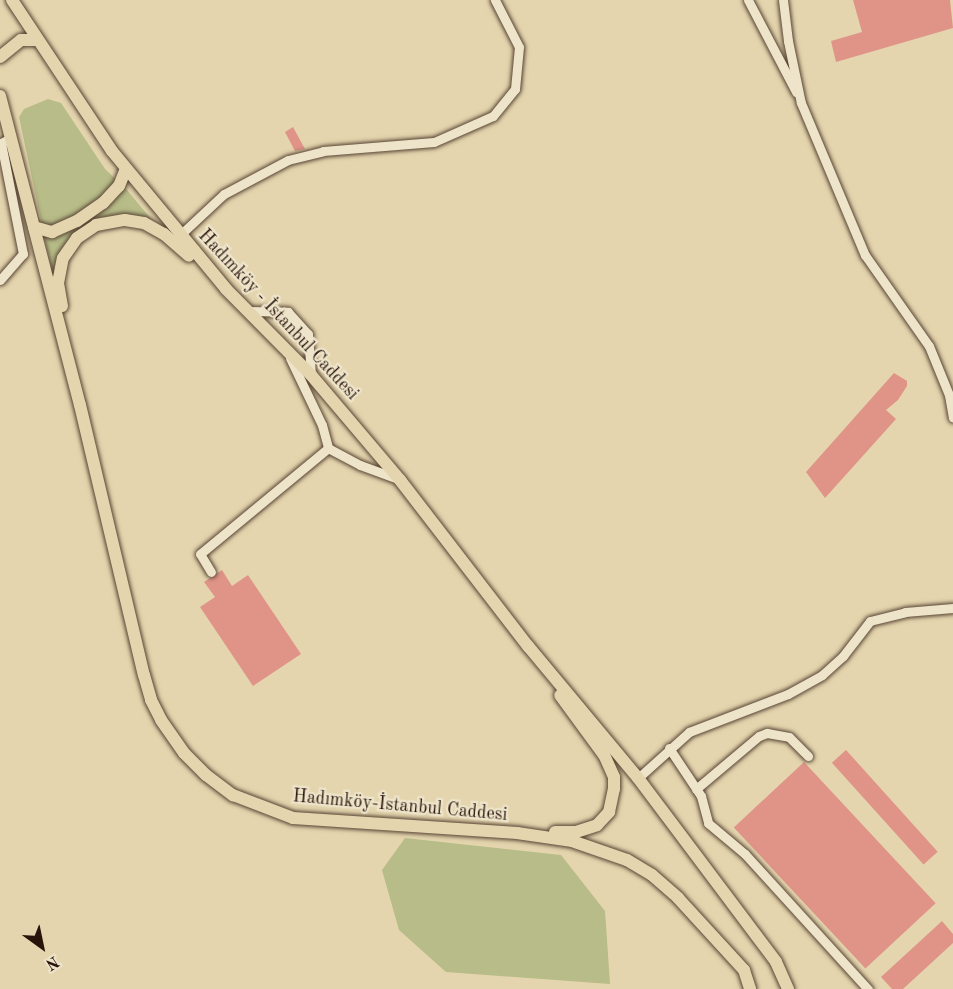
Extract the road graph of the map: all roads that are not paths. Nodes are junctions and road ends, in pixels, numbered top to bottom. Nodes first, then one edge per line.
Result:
1 (12, 0) edge
2 (495, 0) edge
3 (748, 0) edge
4 (783, 0) edge
5 (37, 40) junction
6 (0, 57) edge
7 (0, 96) edge
8 (801, 103) junction
9 (10, 138) junction
10 (126, 169) junction
11 (34, 227) junction
12 (180, 235) junction
13 (1, 278) edge
14 (226, 289) junction
15 (249, 311) junction
16 (285, 348) junction
17 (66, 349) junction
18 (311, 375) junction
19 (953, 418) edge
20 (328, 448) junction
21 (400, 480) junction
22 (211, 572) dead end
23 (953, 608) edge
24 (528, 646) junction
25 (669, 748) junction
26 (808, 756) dead end
27 (638, 778) junction
28 (696, 789) junction
29 (517, 833) junction
30 (750, 989) edge
31 (788, 989) edge
32 (868, 989) edge

1 - 5 main road, Hadımköy - İstanbul Caddesi
2 - 12 street
3 - 8 street
4 - 8 street
5 - 6 main road
5 - 10 main road, Hadımköy - İstanbul Caddesi
7 - 9 main road
8 - 19 street
9 - 11 main road
9 - 13 street
10 - 11 main road
10 - 12 main road, Hadımköy - İstanbul Caddesi
11 - 17 main road
12 - 14 main road, Hadımköy - İstanbul Caddesi
14 - 15 main road, Hadımköy - İstanbul Caddesi
14 - 17 main road
15 - 16 main road, Hadımköy - İstanbul Caddesi
15 - 18 street
16 - 18 main road, Hadımköy - İstanbul Caddesi
16 - 20 street
17 - 29 main road, Hadımköy-İstanbul Caddesi
18 - 21 main road, Hadımköy - İstanbul Caddesi
20 - 21 street
20 - 22 street
21 - 24 main road, Hadımköy - İstanbul Caddesi
23 - 25 street
24 - 27 main road
24 - 29 main road
25 - 27 street
25 - 28 street
26 - 28 street
27 - 31 main road
28 - 32 street
29 - 30 main road, Hadımköy-İstanbul Caddesi

